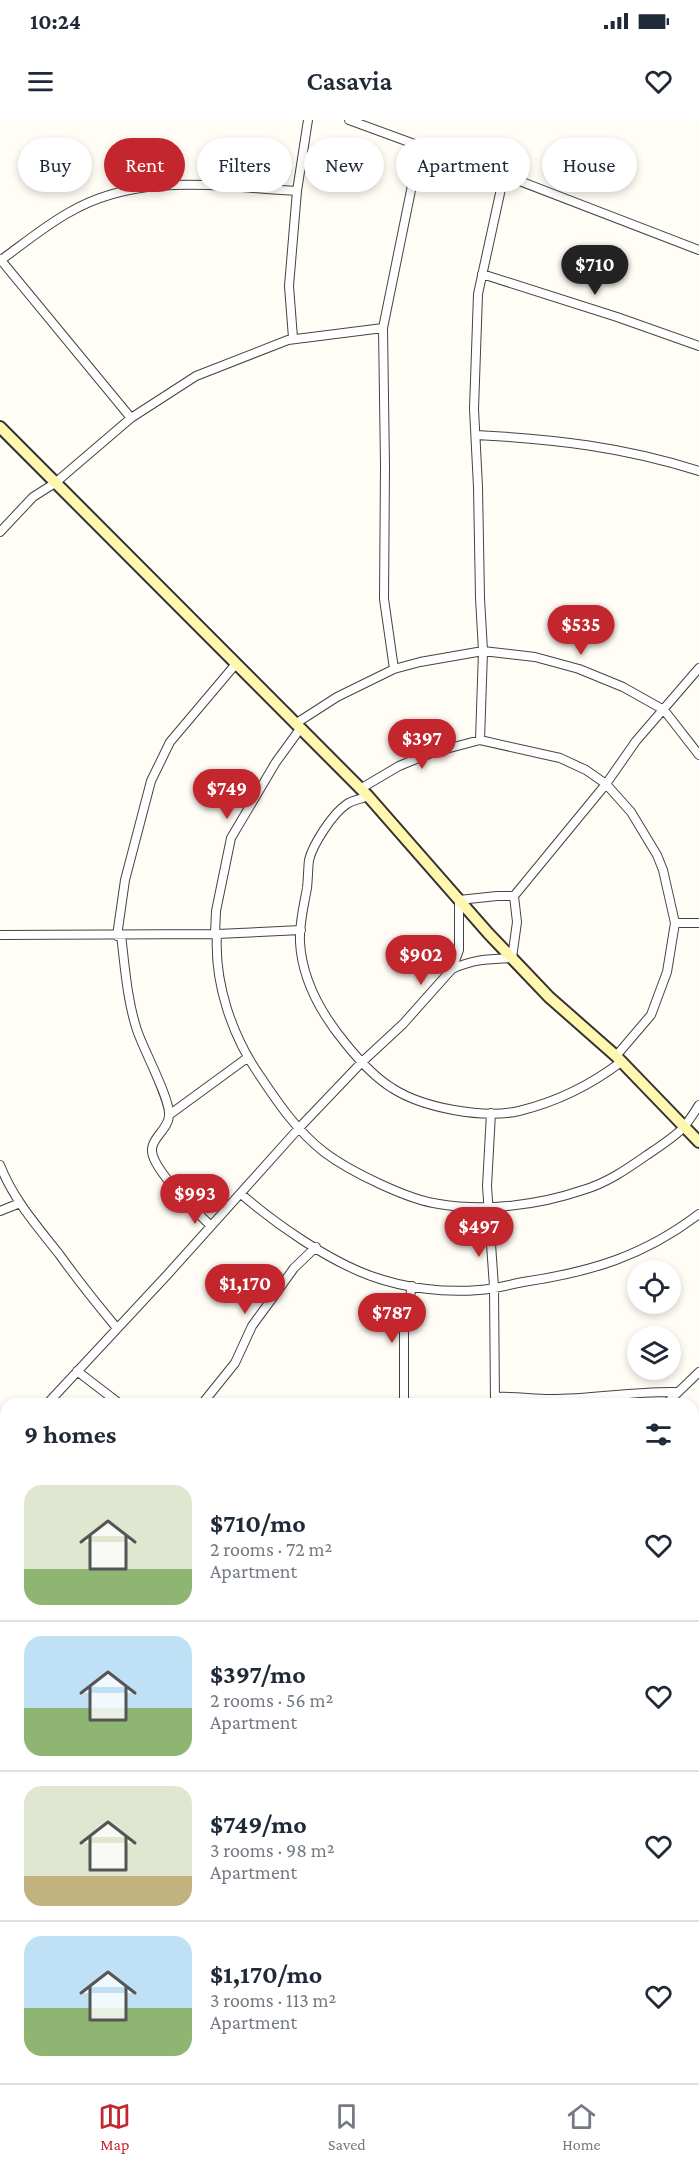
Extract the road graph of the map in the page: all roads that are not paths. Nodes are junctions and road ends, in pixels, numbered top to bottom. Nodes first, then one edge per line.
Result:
1 (308, 120) edge
2 (349, 120) edge
3 (398, 138) edge
4 (530, 185) edge
5 (297, 191) junction
6 (411, 192) edge
7 (500, 192) edge
8 (699, 250) edge
9 (0, 260) edge
10 (482, 274) junction
11 (383, 328) junction
12 (293, 338) junction
13 (699, 346) edge
14 (131, 418) junction
15 (0, 427) edge
16 (476, 435) junction
17 (699, 471) edge
18 (56, 483) junction
19 (0, 532) edge
20 (483, 651) junction
21 (235, 665) junction
22 (699, 668) edge
23 (394, 669) junction
24 (664, 710) junction
25 (297, 726) junction
26 (480, 740) junction
27 (699, 754) edge
28 (606, 784) junction
29 (364, 793) junction
30 (514, 896) junction
31 (459, 900) junction
32 (675, 923) junction
33 (699, 923) edge
34 (301, 930) junction
35 (216, 934) junction
36 (0, 935) edge
37 (119, 936) junction
38 (512, 958) junction
39 (452, 969) junction
40 (247, 1058) junction
41 (618, 1059) junction
42 (362, 1062) junction
43 (699, 1105) edge
44 (491, 1113) junction
45 (170, 1115) junction
46 (685, 1126) junction
47 (299, 1128) junction
48 (699, 1142) edge
49 (0, 1165) edge
50 (241, 1194) junction
51 (20, 1203) junction
52 (488, 1206) junction
53 (0, 1211) edge
54 (699, 1214) edge
55 (211, 1226) junction
56 (316, 1247) junction
57 (412, 1286) junction
58 (494, 1287) junction
59 (116, 1327) junction
60 (77, 1371) junction
61 (699, 1372) edge
62 (676, 1392) junction
63 (52, 1398) edge
64 (112, 1398) edge
65 (207, 1398) edge
66 (404, 1398) edge
67 (496, 1398) edge
68 (508, 1398) edge
69 (540, 1398) edge
70 (562, 1398) edge
71 (671, 1398) edge

1 - 5 street
2 - 3 street
4 - 8 street
5 - 9 street
5 - 12 street
6 - 11 street
7 - 10 street
9 - 14 street
10 - 13 street
10 - 16 street
11 - 12 street
11 - 23 street
12 - 14 street
14 - 18 street
15 - 18 street
16 - 17 street
16 - 20 street
18 - 19 street
18 - 21 street
20 - 23 street
20 - 24 street
20 - 26 street
21 - 25 street
21 - 37 street
22 - 24 street
23 - 25 street
24 - 27 street
24 - 28 street
25 - 29 street
25 - 35 street
26 - 28 street
26 - 29 street
28 - 30 street
28 - 32 street
29 - 31 street
29 - 34 street
30 - 31 street
30 - 38 street
31 - 38 street
31 - 39 street
32 - 33 street
32 - 41 street
34 - 35 street
34 - 42 street
35 - 37 street
35 - 40 street
36 - 37 street
37 - 45 street
38 - 39 street
38 - 41 street
39 - 42 street
40 - 45 street
40 - 47 street
41 - 44 street
41 - 46 street
42 - 44 street
42 - 47 street
43 - 46 street
44 - 52 street
45 - 55 street
46 - 48 street
46 - 52 street
47 - 50 street
47 - 52 street
49 - 51 street
50 - 55 street
50 - 56 street
51 - 53 street
51 - 59 street
52 - 58 street
54 - 58 street
55 - 59 street
56 - 57 street
56 - 65 street
57 - 58 street
57 - 66 street
58 - 67 street
59 - 60 street
60 - 63 street
60 - 64 street
61 - 62 street
62 - 70 street
62 - 71 street
68 - 69 street

